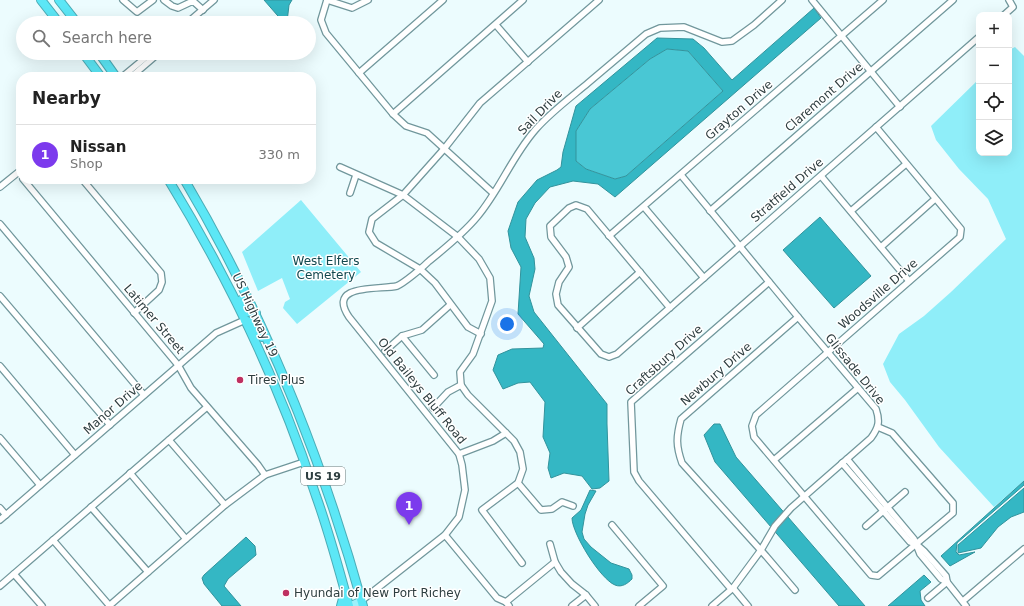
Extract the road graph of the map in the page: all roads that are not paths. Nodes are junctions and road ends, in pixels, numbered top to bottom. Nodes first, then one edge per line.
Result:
1 (41, 0) edge
2 (58, 0) edge
3 (123, 0) edge
4 (153, 0) edge
5 (164, 0) edge
6 (214, 0) edge
7 (327, 0) edge
8 (368, 0) edge
9 (443, 0) edge
10 (524, 0) edge
11 (599, 0) edge
12 (782, 0) edge
13 (812, 0) edge
14 (883, 0) edge
15 (953, 0) edge
16 (1009, 0) edge
17 (203, 10) junction
18 (1007, 12) edge
19 (54, 16) edge
20 (71, 16) edge
21 (196, 16) edge
22 (197, 16) edge
23 (496, 25) junction
24 (842, 36) junction
25 (976, 40) edge
26 (88, 60) edge
27 (104, 60) edge
28 (143, 60) edge
29 (151, 60) edge
30 (528, 62) junction
31 (97, 72) edge
32 (112, 72) edge
33 (128, 72) edge
34 (137, 72) edge
35 (871, 72) junction
36 (359, 73) junction
37 (900, 107) junction
38 (392, 114) junction
39 (876, 127) junction
40 (444, 149) junction
41 (906, 164) junction
42 (340, 168) dead end
43 (356, 175) junction
44 (681, 175) junction
45 (16, 176) edge
46 (821, 176) junction
47 (27, 184) edge
48 (86, 184) edge
49 (171, 184) edge
50 (187, 184) edge
51 (0, 187) edge
52 (350, 193) dead end
53 (494, 193) junction
54 (403, 195) junction
55 (935, 199) junction
56 (644, 207) junction
57 (710, 211) junction
58 (850, 211) junction
59 (0, 224) edge
60 (609, 236) junction
61 (458, 237) junction
62 (881, 246) junction
63 (739, 247) junction
64 (209, 249) junction
65 (420, 269) junction
66 (640, 272) junction
67 (704, 278) junction
68 (909, 281) junction
69 (768, 282) junction
70 (0, 296) edge
71 (344, 301) joint
72 (450, 305) junction
73 (670, 308) junction
74 (134, 313) junction
75 (256, 313) junction
76 (798, 317) junction
77 (245, 320) junction
78 (577, 328) junction
79 (481, 334) junction
80 (402, 336) junction
81 (385, 350) dead end
82 (828, 352) junction
83 (178, 365) junction
84 (0, 366) edge
85 (434, 375) dead end
86 (284, 376) junction
87 (461, 385) junction
88 (858, 388) junction
89 (144, 395) junction
90 (207, 407) junction
91 (433, 408) dead end
92 (110, 425) junction
93 (878, 427) junction
94 (506, 433) junction
95 (0, 438) edge
96 (168, 440) junction
97 (459, 454) junction
98 (75, 455) junction
99 (774, 460) junction
100 (845, 461) junction
101 (304, 462) junction
102 (130, 473) junction
103 (265, 475) junction
104 (518, 483) junction
105 (40, 485) junction
106 (905, 492) dead end
107 (804, 495) junction
108 (225, 505) junction
109 (573, 506) dead end
110 (91, 507) junction
111 (0, 508) edge
112 (886, 509) junction
113 (6, 515) junction
114 (0, 520) edge
115 (612, 525) dead end
116 (866, 526) dead end
117 (445, 535) junction
118 (186, 539) junction
119 (53, 540) junction
120 (550, 544) dead end
121 (916, 544) junction
122 (1024, 549) edge
123 (761, 550) junction
124 (555, 562) junction
125 (522, 563) dead end
126 (148, 572) junction
127 (14, 574) junction
128 (947, 582) junction
129 (0, 586) edge
130 (732, 588) junction
131 (795, 590) dead end
132 (345, 591) junction
133 (586, 594) junction
134 (928, 598) dead end
135 (361, 604) edge
136 (507, 604) edge
137 (965, 604) edge
138 (42, 606) edge
139 (109, 606) edge
140 (341, 606) edge
141 (349, 606) edge
142 (572, 606) edge
143 (595, 606) edge
144 (639, 606) edge
145 (712, 606) edge
146 (748, 606) edge

1 - 19 highway
2 - 20 highway
3 - 4 street
5 - 17 street
6 - 17 street
7 - 8 street
7 - 36 street
9 - 36 street
10 - 23 street
11 - 30 street
12 - 53 street, Sail Drive
13 - 24 street
14 - 24 street, Grayton Drive
15 - 35 street, Claremont Drive
16 - 18 street
17 - 21 street
17 - 22 street
23 - 30 street
23 - 38 street
24 - 35 street
24 - 44 street, Grayton Drive
25 - 37 street, Stratfield Drive
26 - 31 highway
27 - 32 highway
28 - 33 street
29 - 34 street
30 - 40 street
35 - 37 street
35 - 57 street, Claremont Drive
36 - 38 street
37 - 39 street, Stratfield Drive
38 - 40 street
39 - 41 street
39 - 46 street, Stratfield Drive
40 - 53 street
40 - 54 street
41 - 55 street
41 - 58 street
42 - 43 street
43 - 52 street
43 - 54 street
44 - 56 street, Grayton Drive
44 - 57 street, Glissade Drive
45 - 51 street
46 - 58 street
46 - 63 street, Stratfield Drive
47 - 74 street, Latimer Street
48 - 74 street
49 - 64 highway, US Highway 19 / US 19
50 - 75 highway, US Highway 19 / US 19
53 - 61 street, Sail Drive
54 - 61 street
54 - 65 street
55 - 62 street
55 - 68 street, Woodsville Drive
56 - 60 street, Grayton Drive
56 - 67 street
57 - 63 street, Glissade Drive
58 - 62 street
59 - 89 street
60 - 66 street
60 - 78 street
61 - 65 street, Sail Drive
61 - 79 street
62 - 68 street
63 - 67 street, Stratfield Drive
63 - 69 street, Glissade Drive
64 - 75 highway
64 - 77 highway, US Highway 19 / US 19
65 - 71 street, Sail Drive
65 - 72 street
66 - 73 street
66 - 78 street
67 - 73 street, Stratfield Drive
68 - 82 street, Woodsville Drive
69 - 76 street, Glissade Drive
69 - 130 street, Craftsbury Drive
70 - 92 street
71 - 97 street, Old Baileys Bluff Road
72 - 79 street
72 - 80 street
73 - 78 street, Stratfield Drive
74 - 83 street, Latimer Street
75 - 86 highway, US Highway 19 / US 19
76 - 82 street, Glissade Drive
76 - 123 street, Newbury Drive
77 - 83 street, Manor Drive
77 - 86 highway
77 - 101 highway, US Highway 19 / US 19
79 - 87 street
80 - 81 street
80 - 85 street
82 - 88 street, Glissade Drive
82 - 99 street, Woodsville Drive
83 - 89 street, Manor Drive
83 - 90 street, Latimer Street
84 - 98 street
86 - 135 highway, US Highway 19 / US 19
87 - 91 street
87 - 94 street
88 - 93 street, Glissade Drive
88 - 99 street
89 - 92 street, Manor Drive
90 - 96 street
90 - 103 street, Latimer Street
92 - 98 street, Manor Drive
93 - 100 street
93 - 121 street, Woodsville Drive
94 - 97 street
94 - 104 street
95 - 105 street
96 - 102 street
96 - 108 street
97 - 117 street, Old Baileys Bluff Road
98 - 105 street, Manor Drive
99 - 107 street, Woodsville Drive
100 - 107 street
100 - 112 street
101 - 103 street
101 - 132 highway, US Highway 19 / US 19
102 - 110 street
102 - 118 street
103 - 108 street
104 - 109 street
104 - 125 street
105 - 113 street, Manor Drive
106 - 112 street
107 - 121 street, Woodsville Drive
107 - 123 street
108 - 118 street
110 - 119 street
110 - 126 street
111 - 113 street
112 - 116 street
112 - 121 street
113 - 114 street, Manor Drive
115 - 144 street
117 - 135 street, Old Baileys Bluff Road
117 - 136 street
118 - 126 street
119 - 127 street
119 - 139 street
120 - 124 street
121 - 128 street
122 - 137 street
123 - 130 street
123 - 131 street, Newbury Drive
124 - 133 street
124 - 136 street
126 - 139 street
127 - 129 street
127 - 138 street
128 - 134 street
128 - 137 street
130 - 145 street
130 - 146 street
132 - 140 highway
132 - 141 highway, US Highway 19 / US 19
133 - 142 street
133 - 143 street
135 - 141 main road

